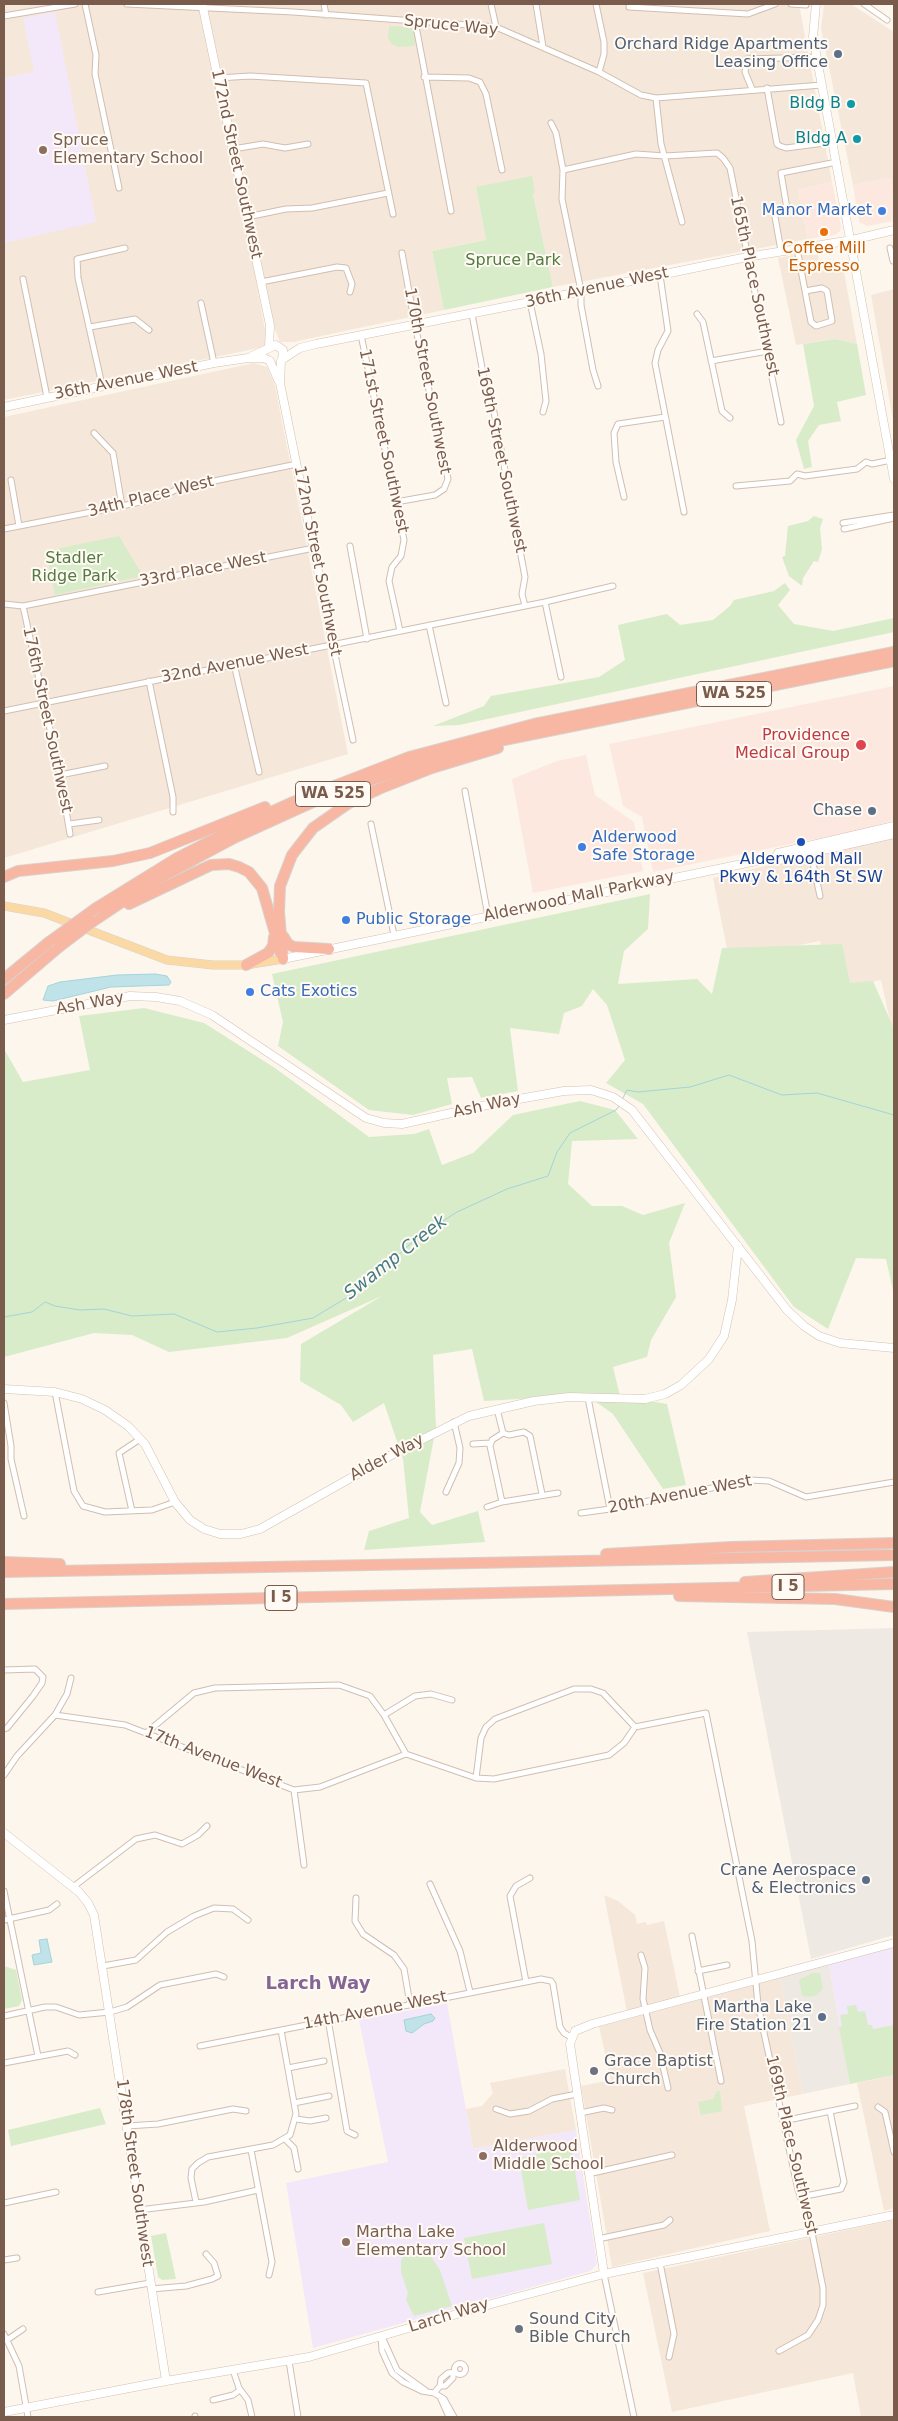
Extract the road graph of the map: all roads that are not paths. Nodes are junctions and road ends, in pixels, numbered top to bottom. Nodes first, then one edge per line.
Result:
1 (75, 4) edge
2 (85, 4) edge
3 (127, 4) edge
4 (324, 4) edge
5 (492, 4) edge
6 (536, 4) edge
7 (596, 4) edge
8 (775, 4) edge
9 (791, 4) edge
10 (806, 4) edge
11 (816, 4) edge
12 (864, 4) edge
13 (203, 6) edge
14 (629, 8) dead end
15 (326, 15) junction
16 (4, 16) edge
17 (887, 20) dead end
18 (415, 21) junction
19 (496, 27) junction
20 (544, 47) junction
21 (817, 57) junction
22 (598, 72) junction
23 (424, 77) junction
24 (218, 78) junction
25 (822, 85) junction
26 (767, 88) junction
27 (752, 89) junction
28 (656, 98) junction
29 (551, 123) dead end
30 (832, 142) junction
31 (308, 144) dead end
32 (233, 149) junction
33 (665, 156) junction
34 (836, 162) junction
35 (502, 170) dead end
36 (562, 170) junction
37 (119, 188) dead end
38 (388, 193) junction
39 (451, 212) dead end
40 (393, 214) dead end
41 (248, 217) junction
42 (682, 222) dead end
43 (894, 230) edge
44 (852, 240) junction
45 (125, 248) dead end
46 (890, 248) dead end
47 (796, 249) junction
48 (781, 251) junction
49 (402, 253) dead end
50 (747, 257) junction
51 (894, 263) edge
52 (660, 275) junction
53 (23, 279) dead end
54 (261, 282) junction
55 (805, 291) junction
56 (350, 292) dead end
57 (582, 292) junction
58 (530, 302) junction
59 (201, 303) dead end
60 (472, 314) junction
61 (697, 314) dead end
62 (270, 325) junction
63 (415, 325) junction
64 (90, 328) junction
65 (149, 330) dead end
66 (362, 335) junction
67 (281, 347) junction
68 (269, 348) junction
69 (300, 348) junction
70 (768, 351) junction
71 (248, 358) junction
72 (282, 360) junction
73 (270, 361) junction
74 (711, 361) junction
75 (214, 363) junction
76 (280, 383) junction
77 (102, 386) junction
78 (598, 386) dead end
79 (47, 397) junction
80 (4, 407) edge
81 (543, 412) dead end
82 (665, 417) junction
83 (730, 418) dead end
84 (781, 422) dead end
85 (94, 433) dead end
86 (891, 460) junction
87 (297, 464) junction
88 (894, 479) edge
89 (11, 480) dead end
90 (736, 486) dead end
91 (624, 497) dead end
92 (396, 502) junction
93 (122, 506) junction
94 (684, 512) dead end
95 (894, 516) edge
96 (19, 526) junction
97 (844, 526) dead end
98 (4, 529) edge
99 (350, 546) dead end
100 (314, 548) junction
101 (613, 586) dead end
102 (546, 602) junction
103 (4, 604) edge
104 (23, 606) junction
105 (525, 606) junction
106 (429, 625) junction
107 (400, 631) junction
108 (367, 639) junction
109 (333, 645) junction
110 (894, 652) edge
111 (894, 661) edge
112 (234, 664) junction
113 (561, 676) dead end
114 (149, 682) junction
115 (43, 702) junction
116 (446, 703) dead end
117 (4, 711) edge
118 (573, 726) junction
119 (353, 740) dead end
120 (105, 766) dead end
121 (259, 772) dead end
122 (60, 775) junction
123 (360, 775) junction
124 (465, 791) dead end
125 (173, 812) dead end
126 (99, 820) dead end
127 (69, 824) junction
128 (371, 824) dead end
129 (894, 826) edge
130 (70, 834) dead end
131 (894, 834) edge
132 (811, 854) junction
133 (776, 857) junction
134 (4, 877) edge
135 (820, 896) dead end
136 (4, 906) edge
137 (112, 911) junction
138 (488, 916) junction
139 (278, 935) junction
140 (394, 935) junction
141 (54, 944) junction
142 (330, 949) junction
143 (283, 959) junction
144 (246, 965) junction
145 (4, 979) edge
146 (4, 994) edge
147 (4, 1020) edge
148 (738, 1246) junction
149 (894, 1348) edge
150 (4, 1389) edge
151 (55, 1392) junction
152 (588, 1398) junction
153 (4, 1404) edge
154 (497, 1409) junction
155 (454, 1422) junction
156 (504, 1433) junction
157 (140, 1439) junction
158 (490, 1443) junction
159 (474, 1444) dead end
160 (894, 1482) edge
161 (446, 1492) dead end
162 (558, 1493) dead end
163 (542, 1494) junction
164 (175, 1502) junction
165 (502, 1502) junction
166 (488, 1507) dead end
167 (610, 1510) junction
168 (132, 1511) junction
169 (581, 1513) dead end
170 (24, 1516) dead end
171 (894, 1536) edge
172 (894, 1543) edge
173 (770, 1546) junction
174 (894, 1555) edge
175 (810, 1558) junction
176 (599, 1559) junction
177 (894, 1561) edge
178 (4, 1562) edge
179 (131, 1568) junction
180 (4, 1572) edge
181 (894, 1572) edge
182 (894, 1584) edge
183 (682, 1590) junction
184 (558, 1591) junction
185 (4, 1604) edge
186 (894, 1607) edge
187 (4, 1670) edge
188 (71, 1678) dead end
189 (452, 1700) dead end
190 (55, 1715) junction
191 (384, 1715) junction
192 (635, 1728) junction
193 (4, 1729) edge
194 (146, 1733) junction
195 (406, 1754) junction
196 (4, 1774) edge
197 (476, 1778) junction
198 (294, 1790) junction
199 (207, 1826) dead end
200 (4, 1833) edge
201 (304, 1865) dead end
202 (530, 1878) dead end
203 (430, 1884) dead end
204 (73, 1887) junction
205 (4, 1891) edge
206 (356, 1898) dead end
207 (57, 1904) dead end
208 (7, 1920) edge
209 (248, 1920) dead end
210 (692, 1936) dead end
211 (894, 1942) edge
212 (641, 1955) dead end
213 (727, 1965) dead end
214 (103, 1966) junction
215 (698, 1971) junction
216 (224, 1977) dead end
217 (755, 1980) junction
218 (526, 1982) junction
219 (470, 1992) junction
220 (703, 1995) junction
221 (410, 2004) junction
222 (29, 2010) junction
223 (646, 2011) junction
224 (110, 2012) junction
225 (4, 2016) edge
226 (328, 2019) junction
227 (281, 2030) junction
228 (572, 2037) junction
229 (200, 2046) dead end
230 (75, 2055) dead end
231 (38, 2056) junction
232 (324, 2061) dead end
233 (4, 2063) edge
234 (288, 2068) junction
235 (721, 2081) dead end
236 (668, 2088) dead end
237 (577, 2094) junction
238 (329, 2096) dead end
239 (294, 2103) junction
240 (856, 2106) dead end
241 (878, 2107) dead end
242 (496, 2109) dead end
243 (612, 2110) dead end
244 (246, 2111) dead end
245 (830, 2112) junction
246 (580, 2113) junction
247 (326, 2118) dead end
248 (296, 2119) junction
249 (783, 2121) junction
250 (127, 2126) junction
251 (355, 2135) dead end
252 (287, 2137) junction
253 (251, 2150) junction
254 (894, 2152) edge
255 (672, 2155) dead end
256 (298, 2169) dead end
257 (588, 2174) junction
258 (258, 2190) junction
259 (56, 2192) dead end
260 (800, 2197) junction
261 (196, 2202) junction
262 (4, 2203) edge
263 (140, 2210) junction
264 (894, 2216) edge
265 (670, 2220) dead end
266 (812, 2233) junction
267 (598, 2239) junction
268 (206, 2254) dead end
269 (16, 2258) dead end
270 (4, 2260) edge
271 (660, 2263) junction
272 (604, 2274) junction
273 (268, 2275) dead end
274 (150, 2286) junction
275 (98, 2292) dead end
276 (23, 2329) dead end
277 (4, 2334) edge
278 (381, 2336) junction
279 (8, 2340) junction
280 (779, 2351) dead end
281 (670, 2357) dead end
282 (289, 2361) junction
283 (233, 2370) junction
284 (454, 2373) dead end
285 (166, 2381) junction
286 (240, 2390) junction
287 (434, 2393) junction
288 (441, 2399) junction
289 (214, 2400) dead end
290 (27, 2407) junction
291 (4, 2412) edge
292 (28, 2417) edge
293 (252, 2417) edge
294 (298, 2417) edge
295 (448, 2417) edge
296 (454, 2417) edge
297 (634, 2417) edge

1 - 16 street
2 - 37 street
3 - 13 street, Spruce Way
4 - 15 street
5 - 19 street
6 - 20 street
7 - 22 street
8 - 14 street
9 - 10 street
10 - 11 street
11 - 21 street
12 - 17 street
13 - 15 street, Spruce Way
13 - 24 street, 172nd Street Southwest
15 - 18 street, Spruce Way
18 - 19 street, Spruce Way
18 - 23 street
19 - 20 street, Spruce Way
20 - 22 street, Spruce Way
21 - 25 street
21 - 27 street
22 - 28 street, Spruce Way
23 - 35 street
23 - 39 street
24 - 32 street, 172nd Street Southwest
24 - 38 street
25 - 26 street, Spruce Way
25 - 30 street
26 - 27 street, Spruce Way
26 - 30 street
27 - 28 street, Spruce Way
28 - 33 street
29 - 36 street
30 - 34 street
31 - 32 street
32 - 41 street, 172nd Street Southwest
33 - 36 street
33 - 42 street
33 - 50 street, 165th Place Southwest
34 - 44 street
34 - 48 street
36 - 57 street
38 - 40 street
38 - 41 street
41 - 54 street, 172nd Street Southwest
43 - 44 street, 36th Avenue West
44 - 47 street, 36th Avenue West
44 - 86 street
45 - 64 street
46 - 51 street
47 - 48 street, 36th Avenue West
47 - 55 street
48 - 50 street, 36th Avenue West
49 - 63 street, 170th Street Southwest
50 - 52 street, 36th Avenue West
50 - 70 street, 165th Place Southwest
52 - 57 street, 36th Avenue West
52 - 82 street
53 - 79 street
54 - 56 street
54 - 62 street, 172nd Street Southwest
55 - 55 street
57 - 58 street, 36th Avenue West
57 - 78 street
58 - 60 street, 36th Avenue West
58 - 81 street
59 - 75 street
60 - 63 street, 36th Avenue West
60 - 105 street, 169th Street Southwest
61 - 74 street
62 - 67 street, 172nd Street Southwest
62 - 68 street, 172nd Street Southwest
63 - 66 street, 36th Avenue West
63 - 92 street, 170th Street Southwest
64 - 65 street
64 - 77 street
66 - 69 street, 36th Avenue West
66 - 92 street, 171st Street Southwest
67 - 68 street
67 - 69 street, 36th Avenue West
67 - 72 street
68 - 71 street, 36th Avenue West
68 - 73 street
69 - 72 street, 36th Avenue West
70 - 74 street
70 - 84 street, 165th Place Southwest
71 - 73 street, 36th Avenue West
71 - 75 street, 36th Avenue West
72 - 73 street
72 - 76 street, 172nd Street Southwest
73 - 76 street, 172nd Street Southwest
74 - 83 street
75 - 77 street, 36th Avenue West
76 - 87 street, 172nd Street Southwest
77 - 79 street, 36th Avenue West
79 - 80 street, 36th Avenue West
82 - 91 street
82 - 94 street
85 - 93 street
86 - 88 street
86 - 90 street
87 - 93 street, 34th Place West
87 - 100 street, 172nd Street Southwest
89 - 96 street
92 - 107 street, 171st Street Southwest
93 - 96 street, 34th Place West
95 - 97 street
96 - 98 street, 34th Place West
99 - 108 street
100 - 104 street, 33rd Place West
100 - 109 street, 172nd Street Southwest
101 - 102 street, 32nd Avenue West
102 - 105 street, 32nd Avenue West
102 - 113 street
103 - 104 street, 33rd Place West
104 - 115 street, 176th Street Southwest
105 - 106 street, 32nd Avenue West
106 - 107 street, 32nd Avenue West
106 - 116 street
107 - 108 street, 32nd Avenue West
108 - 109 street, 32nd Avenue West
109 - 112 street, 32nd Avenue West
109 - 119 street, 172nd Street Southwest
110 - 123 highway, WA 525
111 - 118 highway, WA 525
112 - 114 street, 32nd Avenue West
112 - 121 street
114 - 115 street, 32nd Avenue West
114 - 125 street
115 - 117 street, 32nd Avenue West
115 - 122 street, 176th Street Southwest
118 - 137 highway, WA 525
118 - 139 highway
120 - 122 street
122 - 127 street, 176th Street Southwest
123 - 134 highway
123 - 141 highway, WA 525, bridge
124 - 138 street
126 - 127 street
127 - 130 street, 176th Street Southwest
128 - 140 street
129 - 133 street, Alderwood Mall Parkway
131 - 132 street, Alderwood Mall Parkway
132 - 133 street, Alderwood Mall Parkway
132 - 135 street
133 - 138 street, Alderwood Mall Parkway
136 - 144 main road, Alderwood Mall Parkway
137 - 139 highway
137 - 141 highway, WA 525, bridge
138 - 140 street, Alderwood Mall Parkway
139 - 142 highway
139 - 143 highway
139 - 144 highway
140 - 142 street, Alderwood Mall Parkway
141 - 145 highway, WA 525
141 - 146 highway, WA 525
142 - 143 street, Alderwood Mall Parkway
143 - 144 main road, Alderwood Mall Parkway
147 - 148 street, Ash Way
148 - 149 street, Ash Way
148 - 152 street, Alder Way
150 - 151 street, Alder Way
151 - 157 street, Alder Way
151 - 168 street
152 - 154 street, Alder Way
152 - 167 street
153 - 170 street
154 - 155 street, Alder Way
154 - 156 street
155 - 161 street
155 - 164 street, Alder Way
156 - 158 street
156 - 163 street
157 - 164 street, Alder Way
157 - 168 street
158 - 159 street
158 - 165 street
160 - 167 street, 20th Avenue West
162 - 163 street
163 - 165 street
164 - 168 street
165 - 166 street
167 - 169 street, 20th Avenue West
171 - 173 highway
172 - 173 highway
173 - 176 highway
174 - 175 highway, I 5
175 - 176 highway, I 5
175 - 177 highway
176 - 179 highway, I 5
178 - 179 highway
179 - 180 highway, I 5
181 - 183 highway
182 - 183 highway, I 5
183 - 184 highway, I 5
184 - 185 highway, I 5
184 - 186 highway
187 - 193 street
188 - 190 street
189 - 191 street
190 - 194 street, 17th Avenue West
190 - 196 street
191 - 194 street
191 - 195 street
192 - 197 street
192 - 197 street
192 - 217 street, 169th Place Southwest
194 - 198 street, 17th Avenue West
195 - 197 street
195 - 198 street, 17th Avenue West
198 - 201 street
199 - 204 street
200 - 204 street, 178th Street Southwest
202 - 218 street
203 - 219 street
204 - 214 street, 178th Street Southwest
205 - 208 street
206 - 221 street
207 - 208 street
208 - 222 street
209 - 214 street
210 - 215 street
211 - 217 street
212 - 223 street
213 - 215 street
214 - 224 street, 178th Street Southwest
215 - 220 street
216 - 224 street
217 - 220 street
217 - 249 street, 169th Place Southwest
218 - 219 street, 14th Avenue West
218 - 228 street, 14th Avenue West
219 - 221 street, 14th Avenue West
220 - 223 street
220 - 235 street
221 - 226 street, 14th Avenue West
222 - 224 street
222 - 225 street
222 - 231 street
223 - 228 street
223 - 236 street
224 - 250 street, 178th Street Southwest
226 - 227 street, 14th Avenue West
226 - 251 street
227 - 229 street, 14th Avenue West
227 - 234 street
228 - 237 street
230 - 231 street
231 - 233 street
232 - 234 street
234 - 239 street
237 - 242 street
237 - 246 street
238 - 239 street
239 - 248 street
240 - 245 street
241 - 254 street
243 - 246 street
244 - 250 street
245 - 249 street
245 - 260 street
246 - 257 street
247 - 248 street
248 - 252 street
249 - 260 street, 169th Place Southwest
250 - 263 street, 178th Street Southwest
252 - 253 street
252 - 256 street
253 - 258 street
253 - 261 street
255 - 257 street
257 - 267 street
258 - 261 street
258 - 273 street
259 - 262 street
260 - 266 street, 169th Place Southwest
261 - 263 street
263 - 274 street, 178th Street Southwest
264 - 266 street, Larch Way
265 - 267 street
266 - 271 street, Larch Way
266 - 280 street, 169th Place Southwest
267 - 272 street
268 - 274 street
269 - 270 street
271 - 272 street, Larch Way
271 - 281 street
272 - 278 street, Larch Way
272 - 297 street
274 - 275 street
274 - 285 street, 178th Street Southwest
276 - 279 street
277 - 279 street
278 - 282 street, Larch Way
278 - 287 street
279 - 290 street
282 - 283 street, Larch Way
282 - 294 street
283 - 285 street, Larch Way
283 - 286 street
284 - 287 street
285 - 290 street, Larch Way
286 - 289 street
286 - 293 street
287 - 288 street
288 - 295 street
288 - 296 street
290 - 291 street, Larch Way
290 - 292 street

